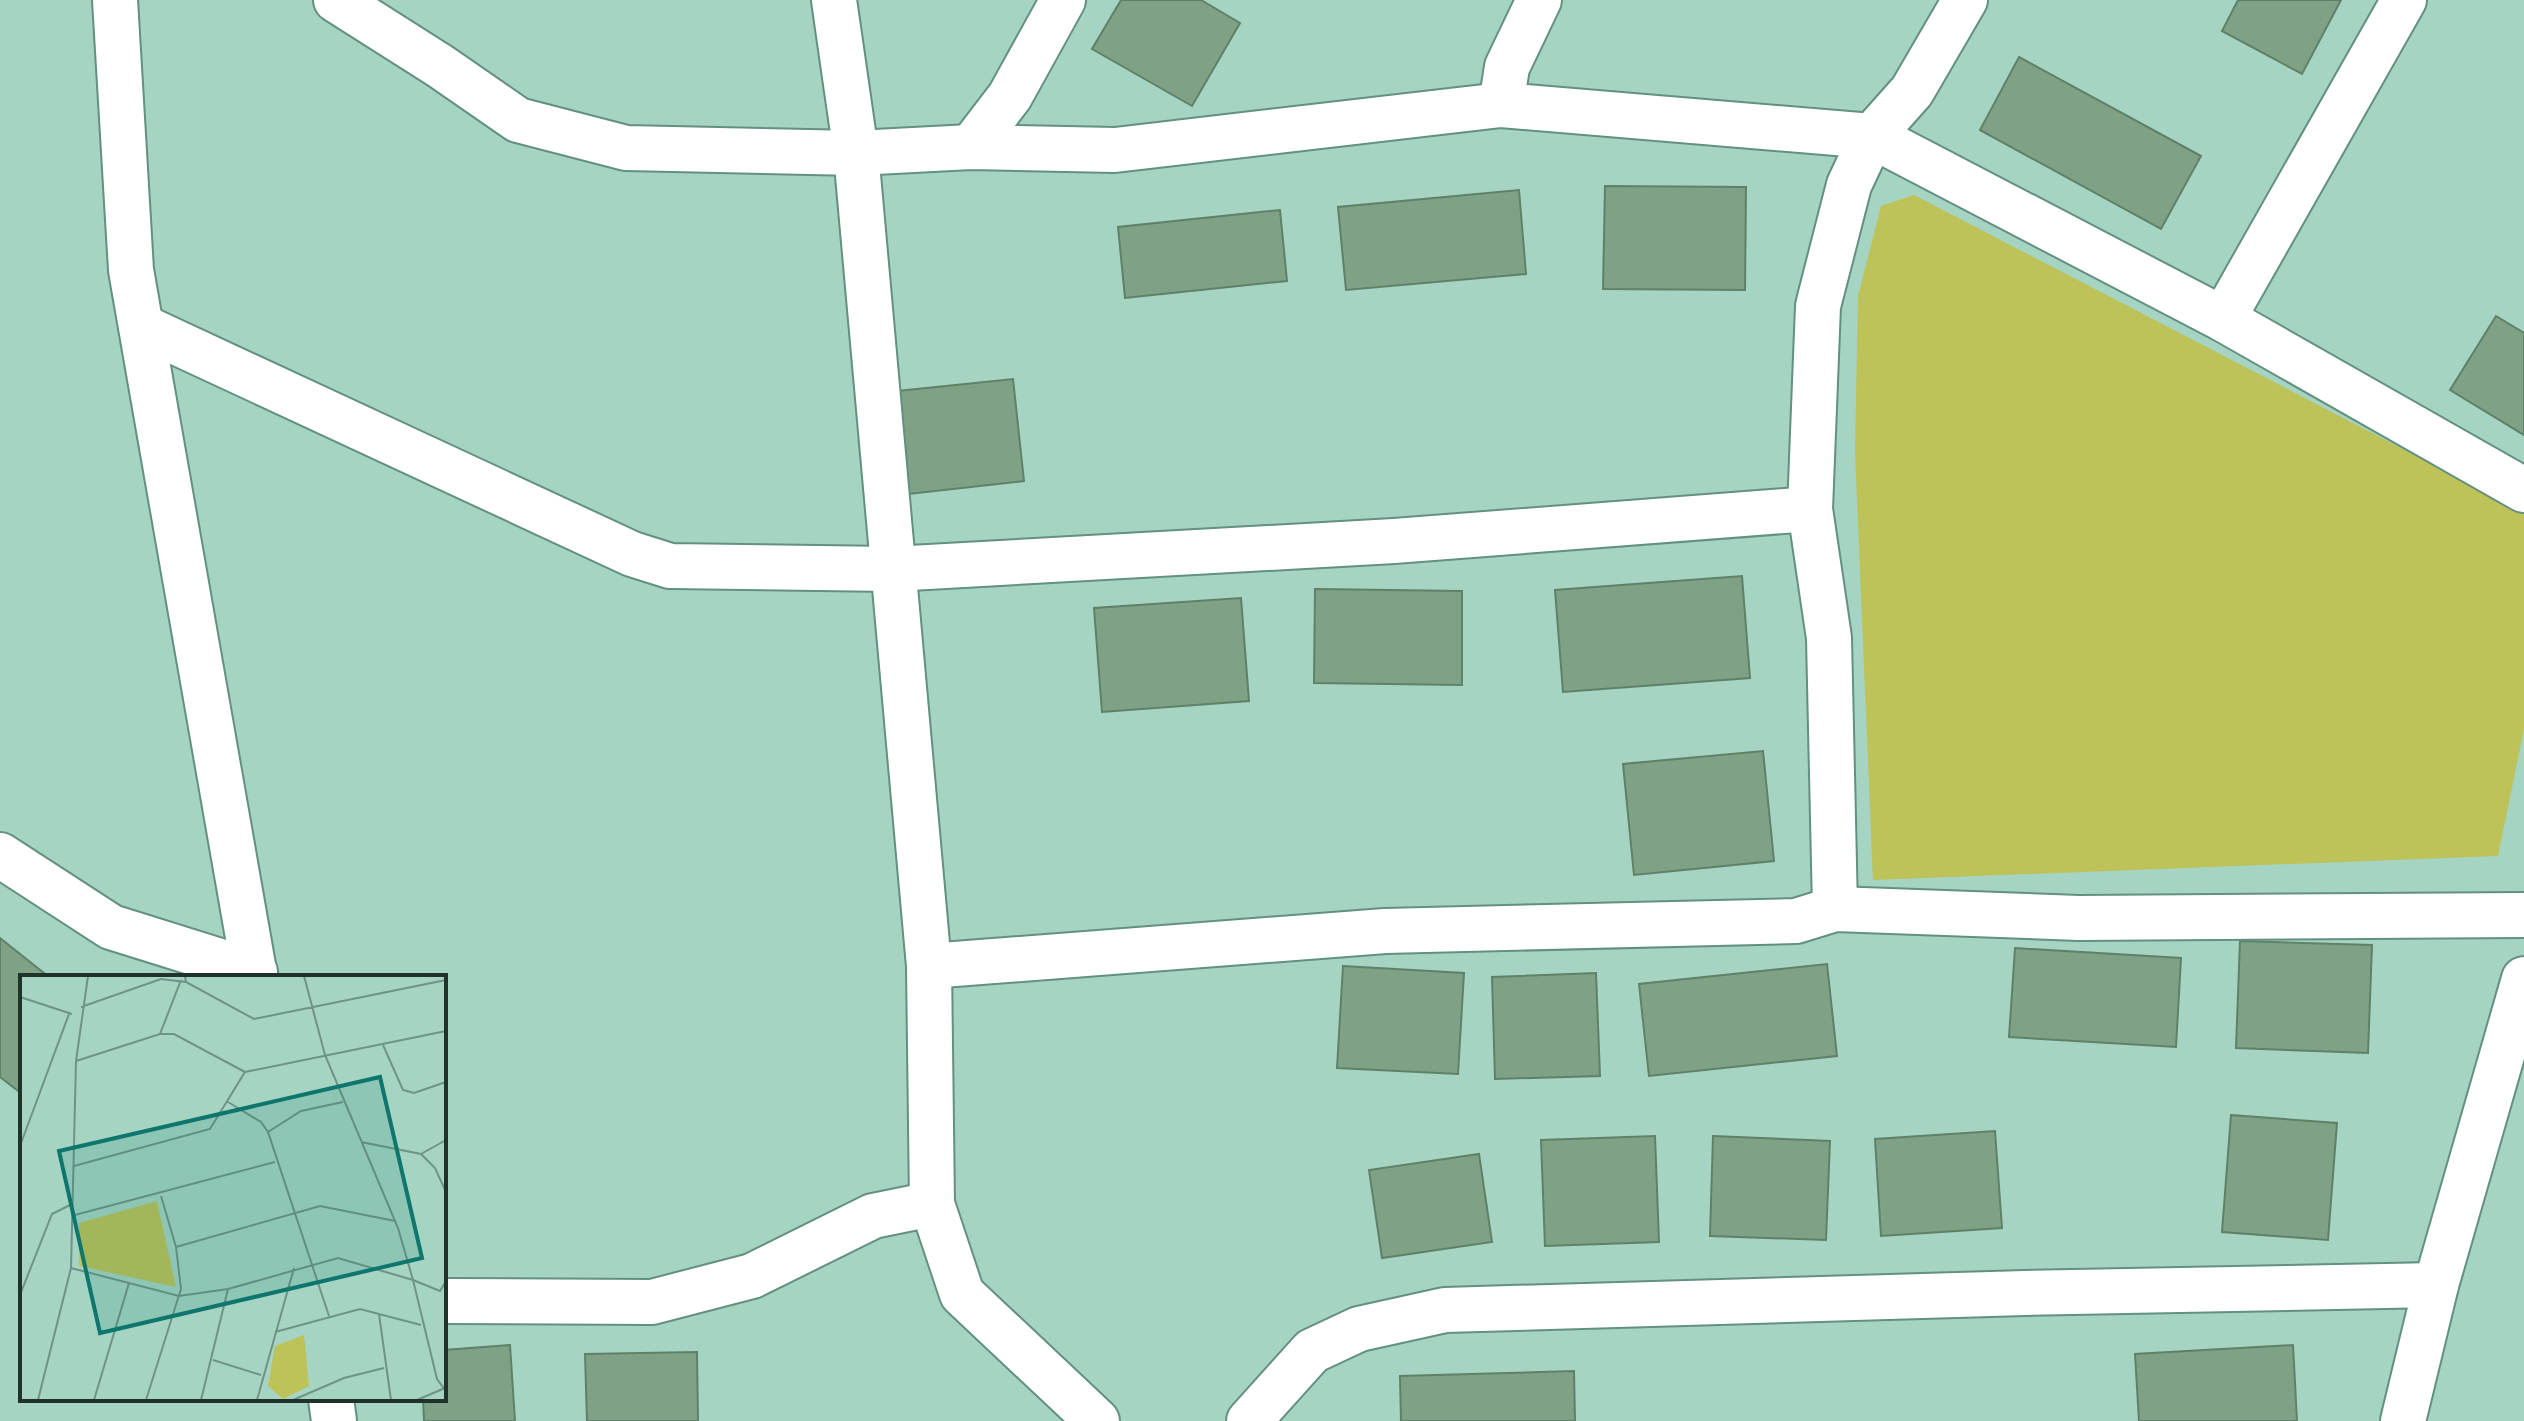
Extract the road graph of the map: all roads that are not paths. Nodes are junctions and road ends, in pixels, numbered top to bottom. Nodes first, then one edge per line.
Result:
1 (115, 0) edge
2 (336, 0) edge
3 (834, 0) edge
4 (1063, 0) edge
5 (1539, 0) edge
6 (1965, 0) edge
7 (2404, 0) edge
8 (1501, 105) junction
9 (1872, 136) junction
10 (971, 147) junction
11 (856, 153) junction
12 (2223, 319) junction
13 (141, 326) junction
14 (2524, 490) edge
15 (1810, 509) junction
16 (892, 569) junction
17 (0, 855) edge
18 (1835, 909) junction
19 (2524, 915) edge
20 (929, 966) junction
21 (255, 975) edge
22 (2521, 998) edge
23 (932, 1204) junction
24 (2436, 1285) junction
25 (446, 1301) edge
26 (331, 1401) edge
27 (334, 1421) edge
28 (1097, 1421) edge
29 (1249, 1421) edge
30 (2403, 1421) edge

1 - 13 street
2 - 11 street
3 - 11 street
4 - 10 street
5 - 8 street
6 - 9 street
7 - 12 street
8 - 9 street
8 - 10 street
9 - 12 street
9 - 15 street
10 - 11 street
11 - 16 street
12 - 14 street
13 - 16 street
13 - 21 street
15 - 16 street
15 - 18 street
16 - 20 street
17 - 21 street
18 - 19 street
18 - 20 street
20 - 23 street
22 - 24 street
23 - 25 street
23 - 28 street
24 - 29 street
24 - 30 street
26 - 27 street

